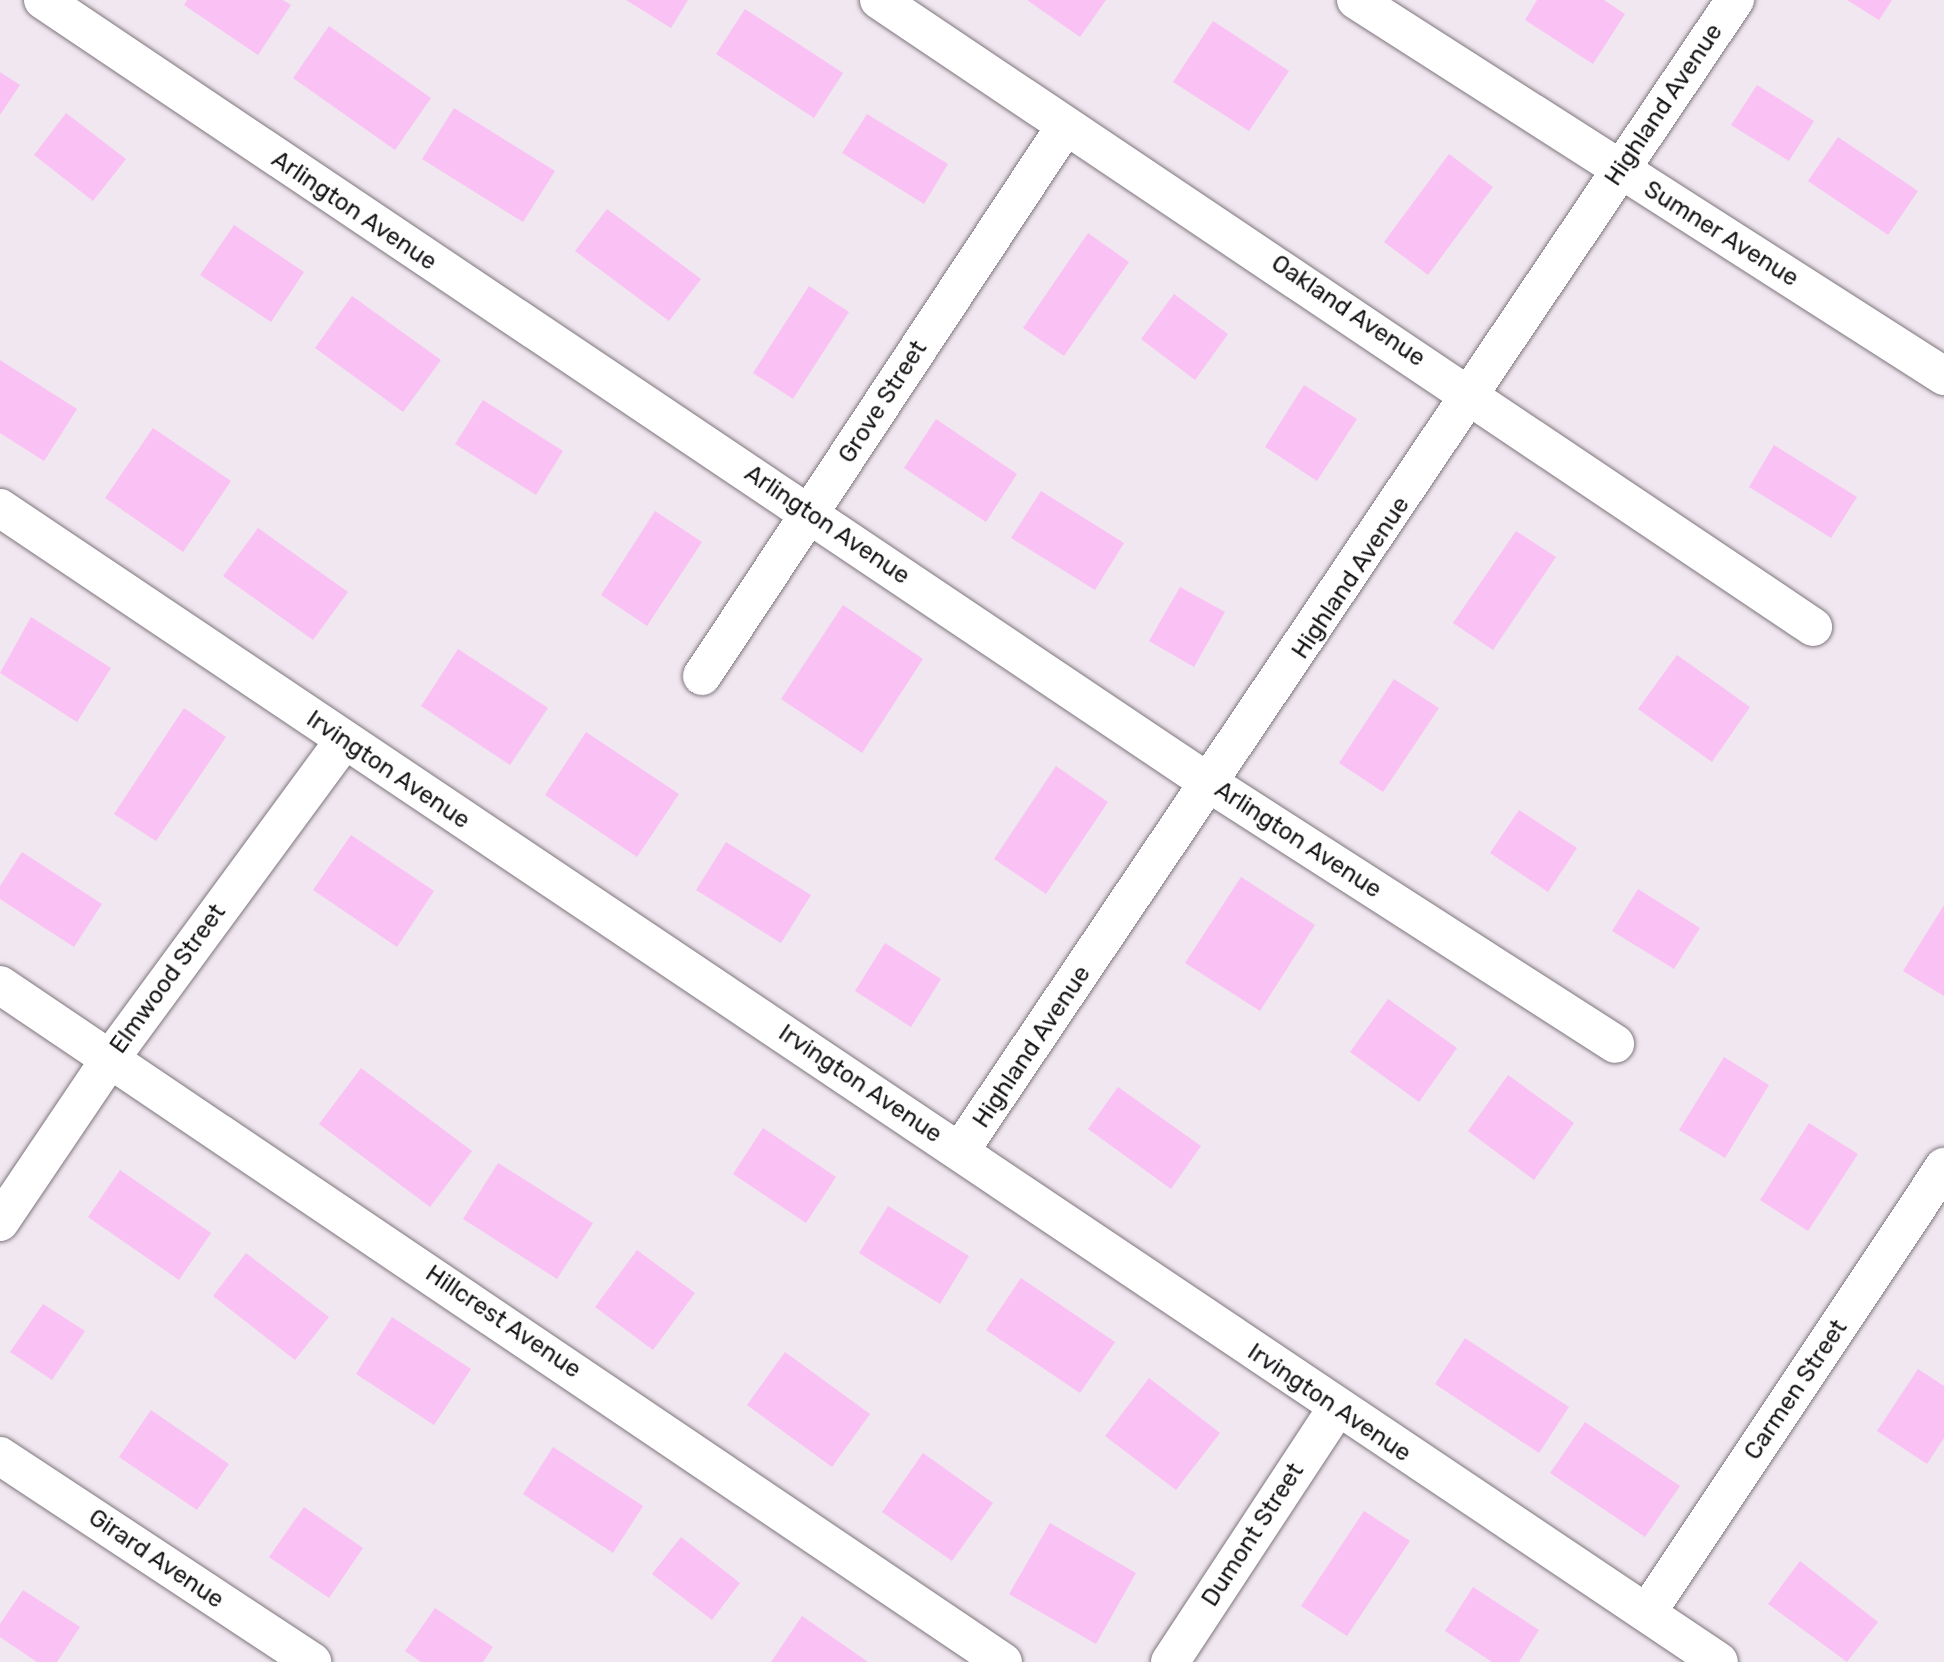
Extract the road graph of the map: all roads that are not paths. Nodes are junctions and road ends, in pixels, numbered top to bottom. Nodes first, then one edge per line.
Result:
1 (43, 0) edge
2 (1356, 0) edge
3 (1735, 0) edge
4 (903, 6) edge
5 (1064, 128) junction
6 (1621, 170) junction
7 (1944, 376) edge
8 (1474, 395) junction
9 (0, 508) edge
10 (810, 513) junction
11 (1813, 627) dead end
12 (702, 676) dead end
13 (344, 741) junction
14 (1212, 785) junction
15 (0, 985) edge
16 (1615, 1044) dead end
17 (110, 1059) junction
18 (961, 1151) junction
19 (1944, 1167) edge
20 (0, 1222) edge
21 (1336, 1409) junction
22 (0, 1455) edge
23 (1647, 1613) junction
24 (312, 1662) edge
25 (1003, 1662) edge
26 (1170, 1662) edge
27 (1719, 1662) edge

1 - 10 street, Arlington Avenue
2 - 6 street, Sumner Avenue
3 - 6 street, Highland Avenue
4 - 5 street, Oakland Avenue
5 - 8 street, Oakland Avenue
5 - 10 street, Grove Street
6 - 7 street, Sumner Avenue
6 - 8 street, Highland Avenue
8 - 11 street, Oakland Avenue
8 - 14 street, Highland Avenue
9 - 13 street, Irvington Avenue
10 - 12 street, Grove Street
10 - 14 street, Arlington Avenue
13 - 17 street, Elmwood Street
13 - 18 street, Irvington Avenue
14 - 16 street, Arlington Avenue
14 - 18 street, Highland Avenue
15 - 17 street, Hillcrest Avenue
17 - 20 street, Elmwood Street
17 - 25 street, Hillcrest Avenue
18 - 21 street, Irvington Avenue
19 - 23 street, Carmen Street
21 - 23 street, Irvington Avenue
21 - 26 street, Dumont Street
22 - 24 street, Girard Avenue
23 - 27 street, Irvington Avenue

